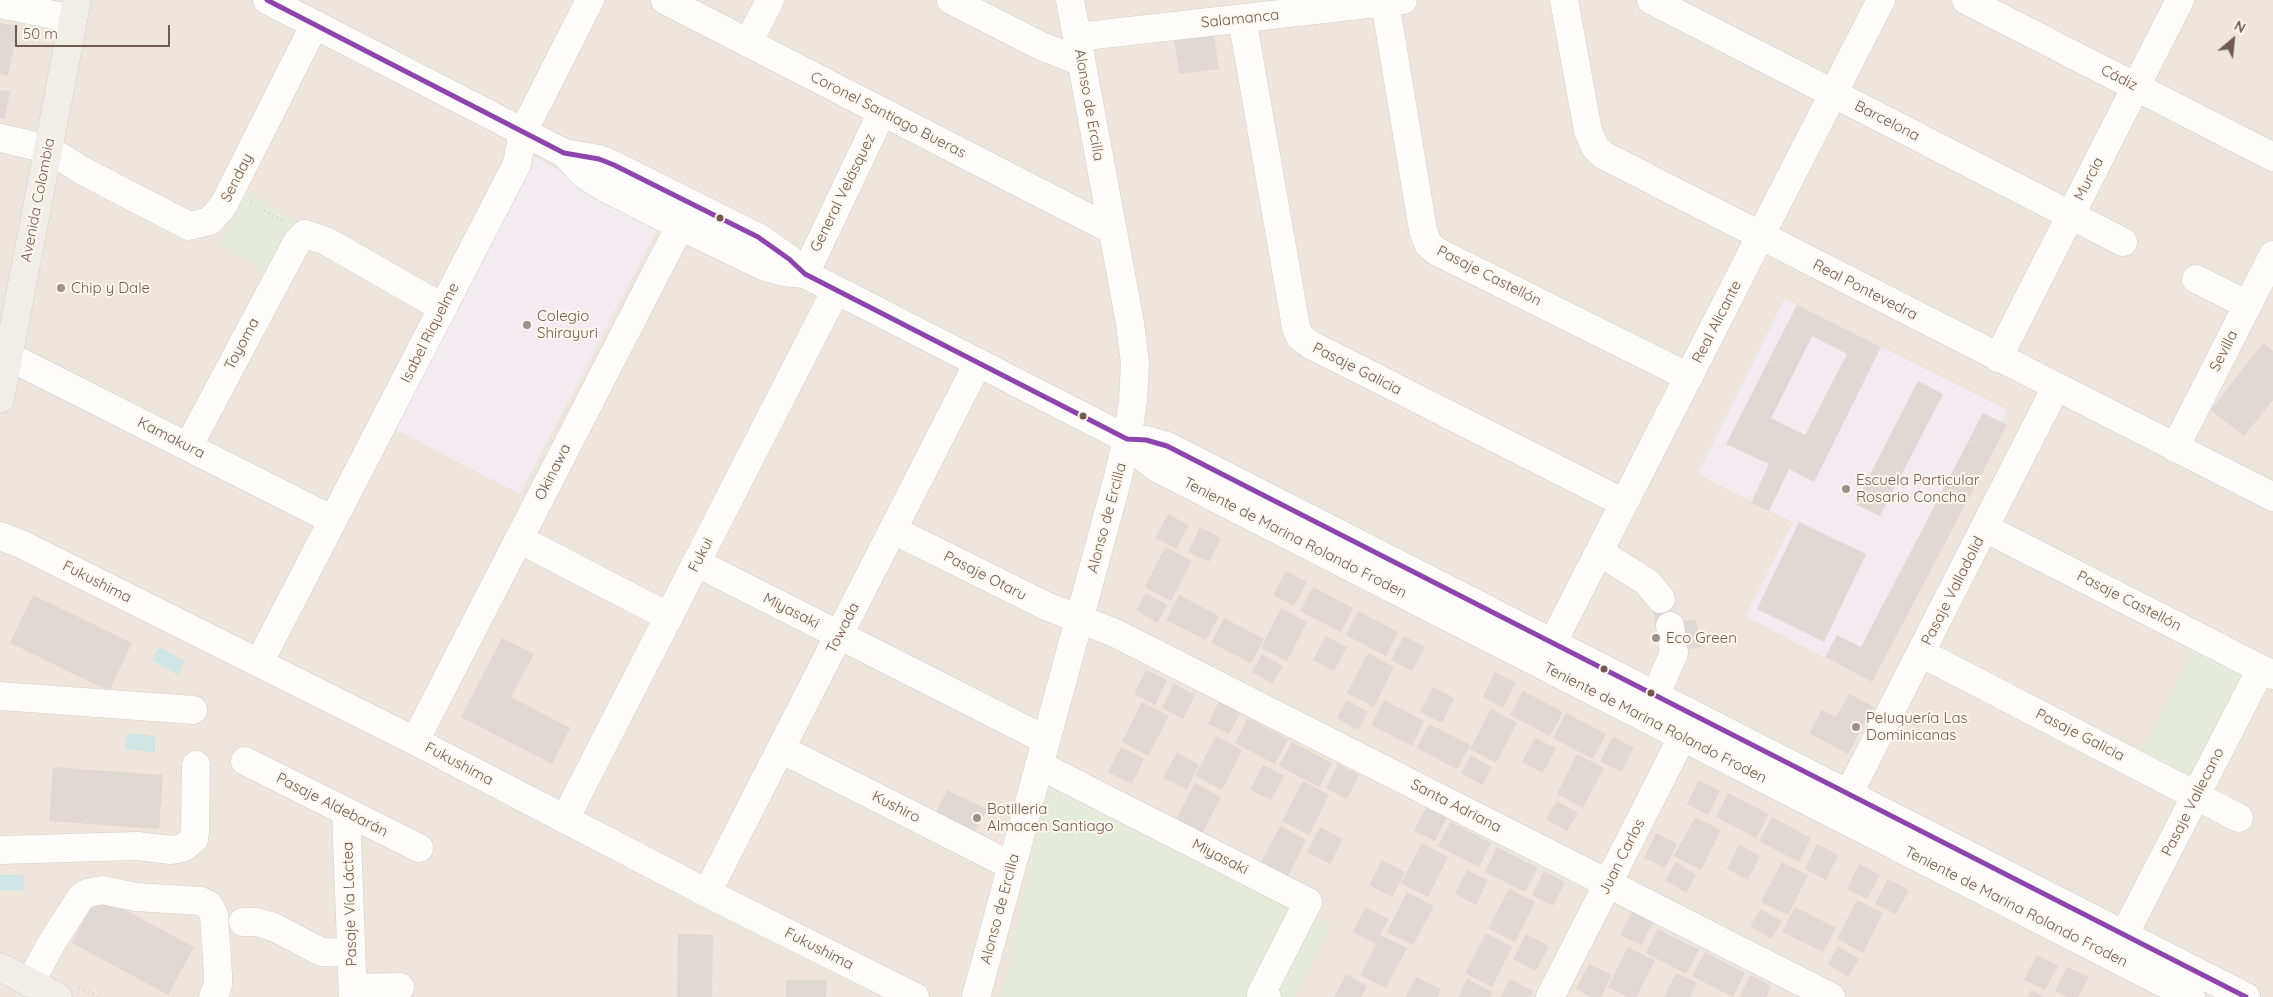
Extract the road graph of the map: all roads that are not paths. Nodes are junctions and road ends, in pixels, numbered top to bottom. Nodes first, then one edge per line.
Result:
1 (267, 0) edge
2 (590, 0) edge
3 (665, 0) edge
4 (770, 0) edge
5 (951, 0) edge
6 (1070, 0) edge
7 (1564, 0) edge
8 (1651, 0) edge
9 (1882, 0) edge
10 (1966, 0) edge
11 (2180, 0) edge
12 (1394, 1) edge
13 (0, 4) edge
14 (75, 10) edge
15 (1242, 18) junction
16 (315, 24) junction
17 (748, 43) junction
18 (1079, 50) junction
19 (2136, 87) junction
20 (1834, 94) junction
21 (882, 112) junction
22 (523, 132) junction
23 (0, 138) edge
24 (48, 149) junction
25 (2273, 157) edge
26 (684, 215) junction
27 (2071, 215) junction
28 (1112, 230) junction
29 (1761, 237) junction
30 (2122, 242) dead end
31 (2273, 255) edge
32 (805, 274) junction
33 (2196, 279) dead end
34 (836, 290) junction
35 (2248, 305) junction
36 (443, 308) junction
37 (8, 356) junction
38 (1998, 358) junction
39 (978, 363) junction
40 (1689, 377) junction
41 (2056, 387) junction
42 (0, 399) edge
43 (1127, 439) junction
44 (188, 447) junction
45 (2175, 448) junction
46 (2273, 497) edge
47 (1624, 503) junction
48 (333, 520) junction
49 (1985, 528) junction
50 (893, 530) junction
51 (0, 536) edge
52 (519, 540) junction
53 (1599, 552) junction
54 (696, 563) junction
55 (1661, 599) dead end
56 (669, 617) junction
57 (1079, 619) junction
58 (1670, 626) dead end
59 (839, 636) junction
60 (1552, 644) junction
61 (1921, 653) junction
62 (259, 663) junction
63 (2267, 672) edge
64 (0, 696) edge
65 (1655, 696) junction
66 (192, 710) dead end
67 (1688, 726) junction
68 (415, 741) junction
69 (781, 749) junction
70 (1043, 753) junction
71 (245, 761) dead end
72 (196, 765) dead end
73 (1848, 795) junction
74 (2196, 796) junction
75 (346, 812) junction
76 (2239, 818) dead end
77 (565, 819) junction
78 (419, 848) dead end
79 (0, 850) edge
80 (1012, 866) junction
81 (1608, 884) junction
82 (707, 893) junction
83 (243, 922) dead end
84 (2124, 935) junction
85 (351, 952) junction
86 (0, 967) edge
87 (30, 983) junction
88 (400, 987) dead end
89 (353, 992) edge
90 (1818, 994) edge
91 (1264, 996) edge
92 (58, 997) edge
93 (213, 997) edge
94 (915, 997) edge
95 (976, 997) edge
96 (1550, 997) edge
97 (2192, 997) edge
98 (2246, 997) edge

1 - 16 street, Teniente de Marina Rolando Froden
2 - 22 street, Isabel Riquelme
3 - 17 street, Coronel Santiago Bueras
4 - 17 street
5 - 18 street
6 - 18 street, Alonso de Ercilla
7 - 29 street, Real Pontevedra
8 - 20 street, Barcelona
9 - 20 street, Real Alicante
10 - 19 street, Cádiz
11 - 19 street, Murcia
12 - 15 street, Salamanca
12 - 40 street, Pasaje Castellón
13 - 14 street
14 - 24 main road, Avenida Colombia
15 - 18 street, Salamanca
15 - 47 street, Pasaje Galicia
16 - 22 street, Teniente de Marina Rolando Froden
16 - 24 street, Senday
17 - 21 street, Coronel Santiago Bueras
18 - 28 street, Alonso de Ercilla
19 - 25 street, Cádiz
19 - 27 street, Murcia
20 - 27 street, Barcelona
20 - 29 street, Real Alicante
21 - 28 street, Coronel Santiago Bueras
21 - 32 street, General Velásquez
22 - 26 street, Teniente de Marina Rolando Froden
22 - 36 street, Isabel Riquelme
23 - 24 street, Senday
24 - 37 main road, Avenida Colombia
26 - 32 street, Teniente de Marina Rolando Froden
26 - 52 street, Okinawa
27 - 30 street, Barcelona
27 - 38 street, Murcia
28 - 43 street, Alonso de Ercilla
29 - 38 street, Real Pontevedra
29 - 40 street, Real Alicante
31 - 35 street, Sevilla
32 - 34 street, Teniente de Marina Rolando Froden
33 - 35 street
34 - 39 street, Teniente de Marina Rolando Froden
34 - 54 street, Fukui
35 - 45 street, Sevilla
36 - 44 street, Toyoma
36 - 48 street, Isabel Riquelme
37 - 42 main road, Avenida Colombia
37 - 44 street, Kamakura
38 - 41 street, Real Pontevedra
39 - 43 street, Teniente de Marina Rolando Froden
39 - 50 street, Towada
40 - 47 street, Real Alicante
41 - 45 street, Real Pontevedra
41 - 49 street, Pasaje Valladolid
43 - 57 street, Alonso de Ercilla
43 - 60 street, Teniente de Marina Rolando Froden
43 - 67 street, Teniente de Marina Rolando Froden
44 - 48 street, Kamakura
45 - 46 street, Real Pontevedra
47 - 53 street, Real Alicante
48 - 62 street, Isabel Riquelme
49 - 61 street, Pasaje Valladolid
49 - 63 street, Pasaje Castellón
50 - 57 street, Pasaje Otaru
50 - 59 street, Towada
51 - 62 street, Fukushima
52 - 56 street
52 - 68 street, Okinawa
53 - 55 street
53 - 60 street, Real Alicante
54 - 56 street, Fukui
54 - 59 street, Miyasaki
56 - 77 street, Fukui
57 - 70 street, Alonso de Ercilla
57 - 81 street, Santa Adriana
58 - 65 street
59 - 69 street, Towada
59 - 70 street, Miyasaki
60 - 65 street, Teniente de Marina Rolando Froden
61 - 73 street, Pasaje Valladolid
61 - 74 street, Pasaje Galicia
62 - 68 street, Fukushima
63 - 74 street, Pasaje Vallecano
64 - 66 street
65 - 67 street, Teniente de Marina Rolando Froden
67 - 73 street, Teniente de Marina Rolando Froden
67 - 81 street, Juan Carlos
67 - 97 street, Teniente de Marina Rolando Froden
68 - 77 street, Fukushima
69 - 80 street, Kushiro
69 - 82 street, Towada
70 - 80 street, Alonso de Ercilla
70 - 91 street, Miyasaki
71 - 75 street, Pasaje Aldebarán
72 - 79 street
73 - 84 street, Teniente de Marina Rolando Froden
74 - 76 street, Pasaje Galicia
74 - 84 street, Pasaje Vallecano
75 - 78 street, Pasaje Aldebarán
75 - 85 street, Pasaje Vía Láctea
77 - 82 street, Fukushima
80 - 95 street, Alonso de Ercilla
81 - 90 street, Santa Adriana
81 - 96 street, Juan Carlos
82 - 94 street, Fukushima
83 - 85 street
84 - 98 street, Teniente de Marina Rolando Froden
85 - 89 street, Pasaje Vía Láctea
86 - 87 main road
87 - 92 main road
87 - 93 street
88 - 89 street

